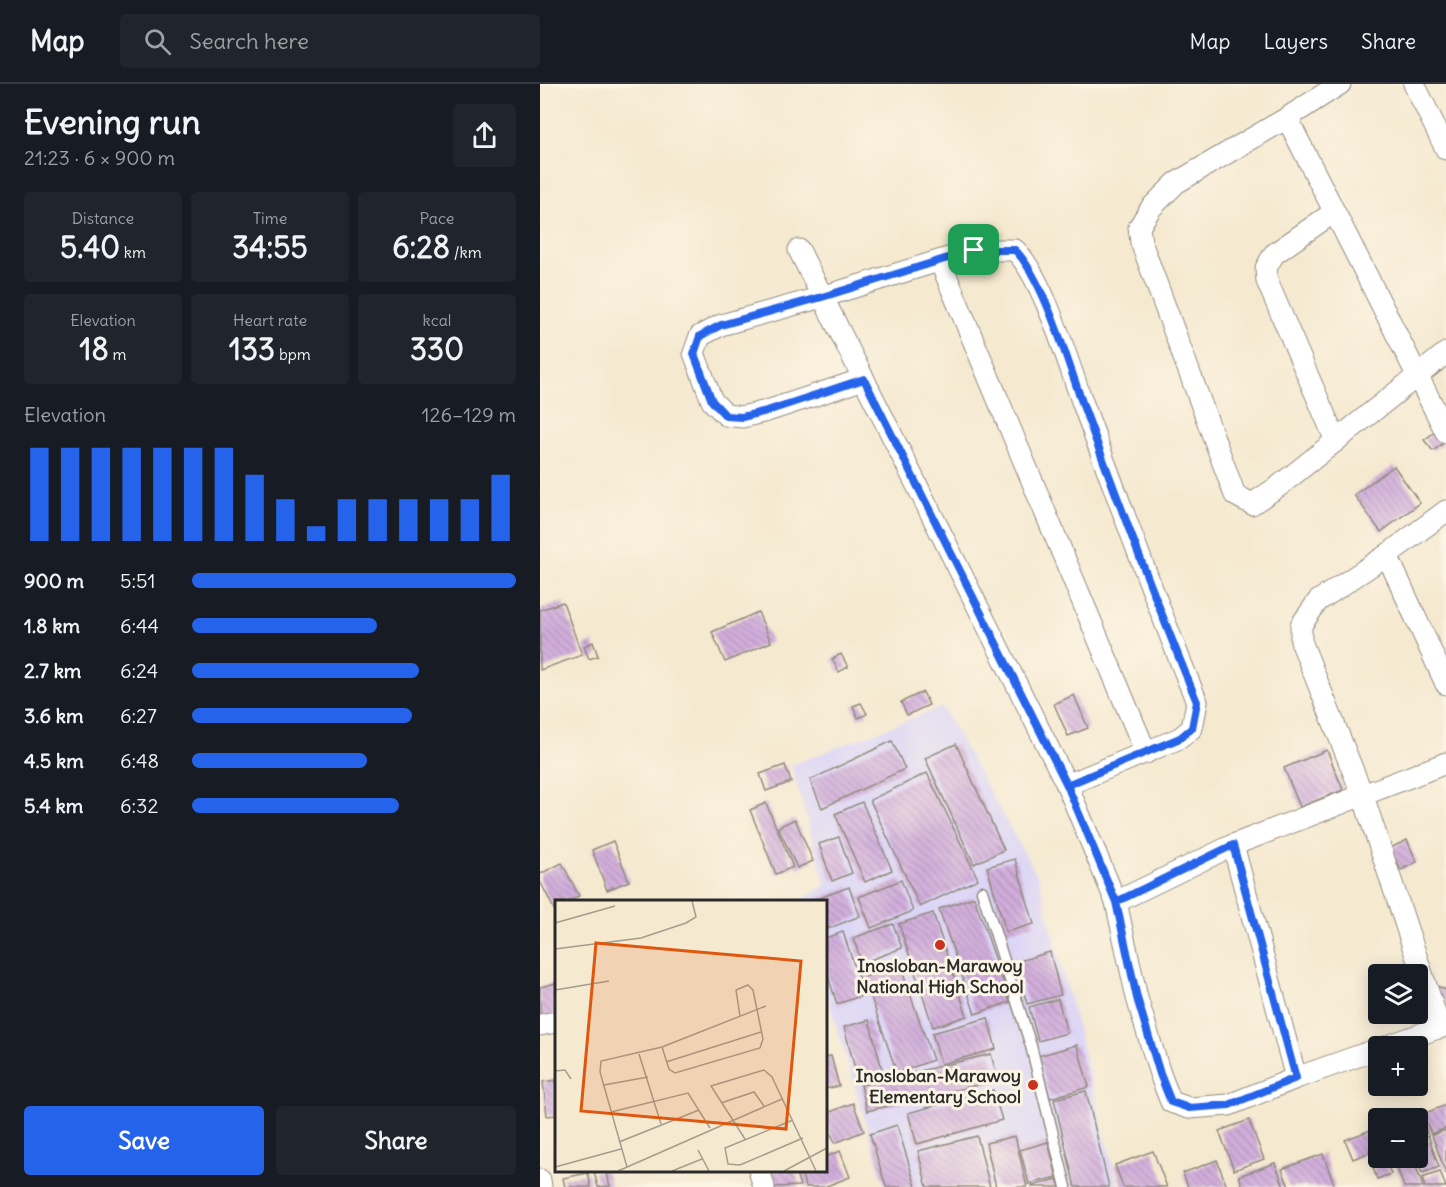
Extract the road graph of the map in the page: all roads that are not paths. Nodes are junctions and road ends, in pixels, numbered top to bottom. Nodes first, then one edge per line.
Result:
1 (1340, 84) edge
2 (1414, 84) edge
3 (1287, 118) junction
4 (1446, 149) edge
5 (1335, 212) junction
6 (799, 250) dead end
7 (940, 261) junction
8 (822, 297) junction
9 (1446, 352) edge
10 (1417, 375) junction
11 (864, 379) junction
12 (1446, 432) edge
13 (1336, 441) junction
14 (1446, 511) edge
15 (1388, 555) junction
16 (1446, 684) edge
17 (1146, 753) junction
18 (1446, 763) edge
19 (1067, 785) junction
20 (1363, 796) junction
21 (1233, 845) junction
22 (982, 891) dead end
23 (1116, 902) junction
24 (555, 1022) edge
25 (540, 1025) edge
26 (1443, 1027) edge
27 (1417, 1036) edge
28 (1368, 1053) edge
29 (1296, 1078) junction
30 (760, 1172) edge
31 (540, 1180) edge
32 (541, 1187) edge
33 (764, 1187) edge
34 (1066, 1187) edge

1 - 3 street
2 - 4 street
3 - 5 street
3 - 13 street
5 - 10 street
5 - 13 street
6 - 8 street
7 - 8 street
7 - 17 street
7 - 17 street
8 - 11 street
8 - 11 street
9 - 10 street
10 - 12 street
10 - 13 street
11 - 19 street
14 - 15 street
15 - 16 street
15 - 20 street
17 - 19 street
18 - 20 street
19 - 23 street
20 - 21 street
20 - 26 street
21 - 23 street
21 - 29 street
22 - 34 lane
23 - 29 street
24 - 25 street
26 - 27 street
28 - 29 street
30 - 33 street
31 - 32 street

